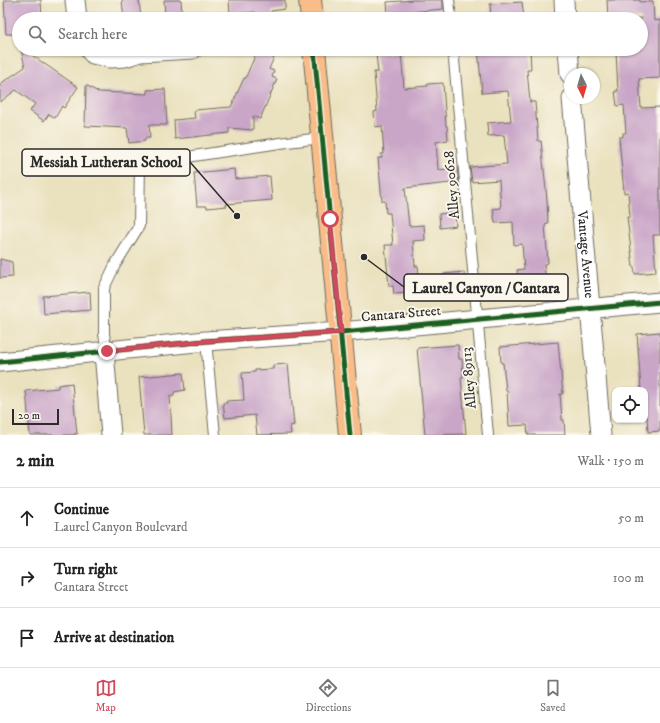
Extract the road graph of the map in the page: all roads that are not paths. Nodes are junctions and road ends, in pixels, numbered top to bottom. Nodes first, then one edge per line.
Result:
1 (75, 0) edge
2 (310, 0) edge
3 (449, 0) edge
4 (564, 0) edge
5 (76, 12) edge
6 (311, 12) edge
7 (450, 12) edge
8 (565, 12) edge
9 (102, 56) edge
10 (128, 56) edge
11 (315, 56) edge
12 (454, 56) edge
13 (569, 56) edge
14 (570, 68) edge
15 (573, 104) edge
16 (322, 138) junction
17 (660, 302) edge
18 (590, 309) junction
19 (478, 319) junction
20 (341, 332) junction
21 (206, 341) junction
22 (105, 351) junction
23 (0, 362) edge
24 (111, 435) edge
25 (215, 435) edge
26 (350, 435) edge
27 (488, 435) edge
28 (601, 435) edge

1 - 5 street
2 - 6 main road
3 - 7 lane
4 - 8 street
9 - 10 street
11 - 16 main road
12 - 19 lane, Alley 90628
13 - 14 street
15 - 18 street, Vantage Avenue
16 - 20 main road
16 - 22 lane
17 - 18 street, Cantara Street
18 - 19 street, Cantara Street
18 - 28 street, Vantage Avenue
19 - 20 street, Cantara Street
19 - 27 lane, Alley 89113
20 - 21 street, Cantara Street
20 - 26 main road
21 - 22 street, Cantara Street
21 - 25 lane
22 - 23 street, Cantara Street
22 - 24 street

